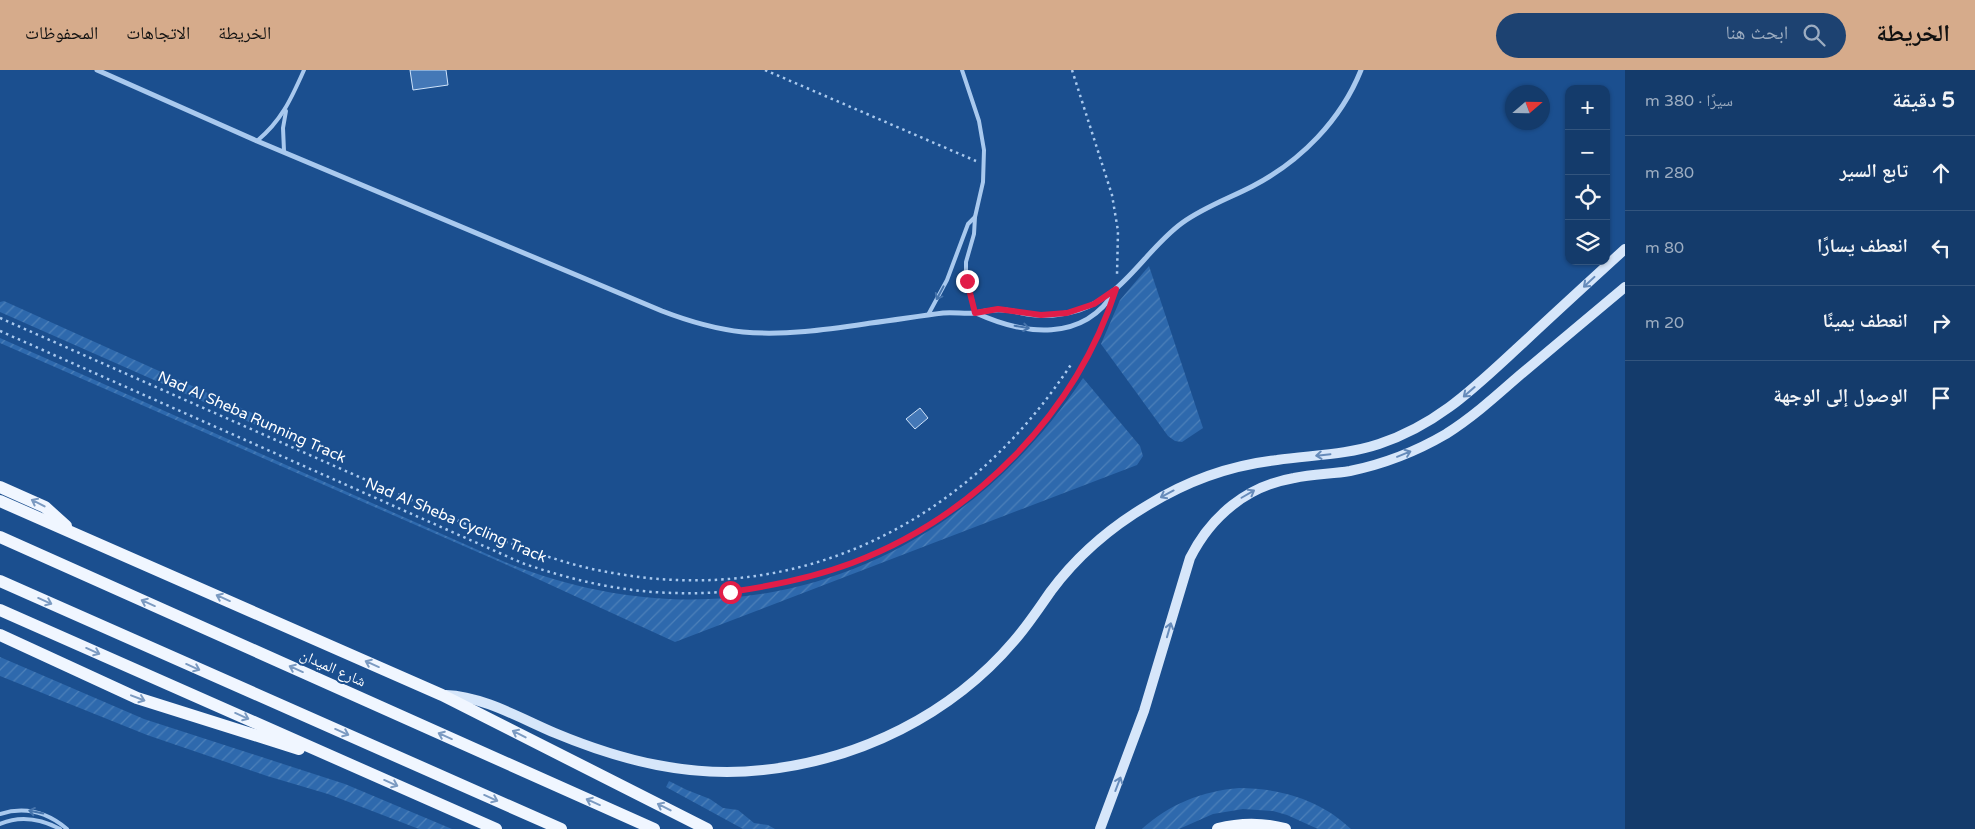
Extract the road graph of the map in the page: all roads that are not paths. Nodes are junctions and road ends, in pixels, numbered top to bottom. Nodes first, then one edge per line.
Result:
1 (97, 70) edge
2 (304, 70) edge
3 (962, 70) edge
4 (1361, 70) edge
5 (288, 106) junction
6 (257, 141) junction
7 (284, 151) junction
8 (975, 217) junction
9 (1625, 249) edge
10 (1625, 287) edge
11 (1116, 289) junction
12 (975, 313) junction
13 (928, 315) junction
14 (0, 487) edge
15 (0, 501) edge
16 (69, 530) junction
17 (0, 537) edge
18 (0, 581) edge
19 (0, 610) edge
20 (0, 635) edge
21 (442, 695) junction
22 (331, 756) junction
23 (0, 814) edge
24 (0, 824) edge
25 (60, 829) edge
26 (67, 829) edge
27 (496, 829) edge
28 (561, 829) edge
29 (654, 829) edge
30 (707, 829) edge
31 (1100, 829) edge
32 (1218, 829) edge
33 (1285, 829) edge

1 - 6 street
2 - 5 lane
3 - 8 lane
4 - 11 street
5 - 6 lane
5 - 7 lane
6 - 7 street
7 - 13 street
8 - 12 lane
8 -> 13 lane
9 -> 21 street
31 -> 10 street
11 - 12 street
12 -> 11 street
12 - 13 street
16 -> 14 main road
15 - 16 main road
21 -> 16 main road
29 -> 17 main road, شارع الميدان
18 -> 28 main road
19 -> 22 main road
20 -> 22 main road
30 -> 21 main road
22 -> 27 main road
26 -> 23 lane
24 - 25 lane
32 - 33 main road

